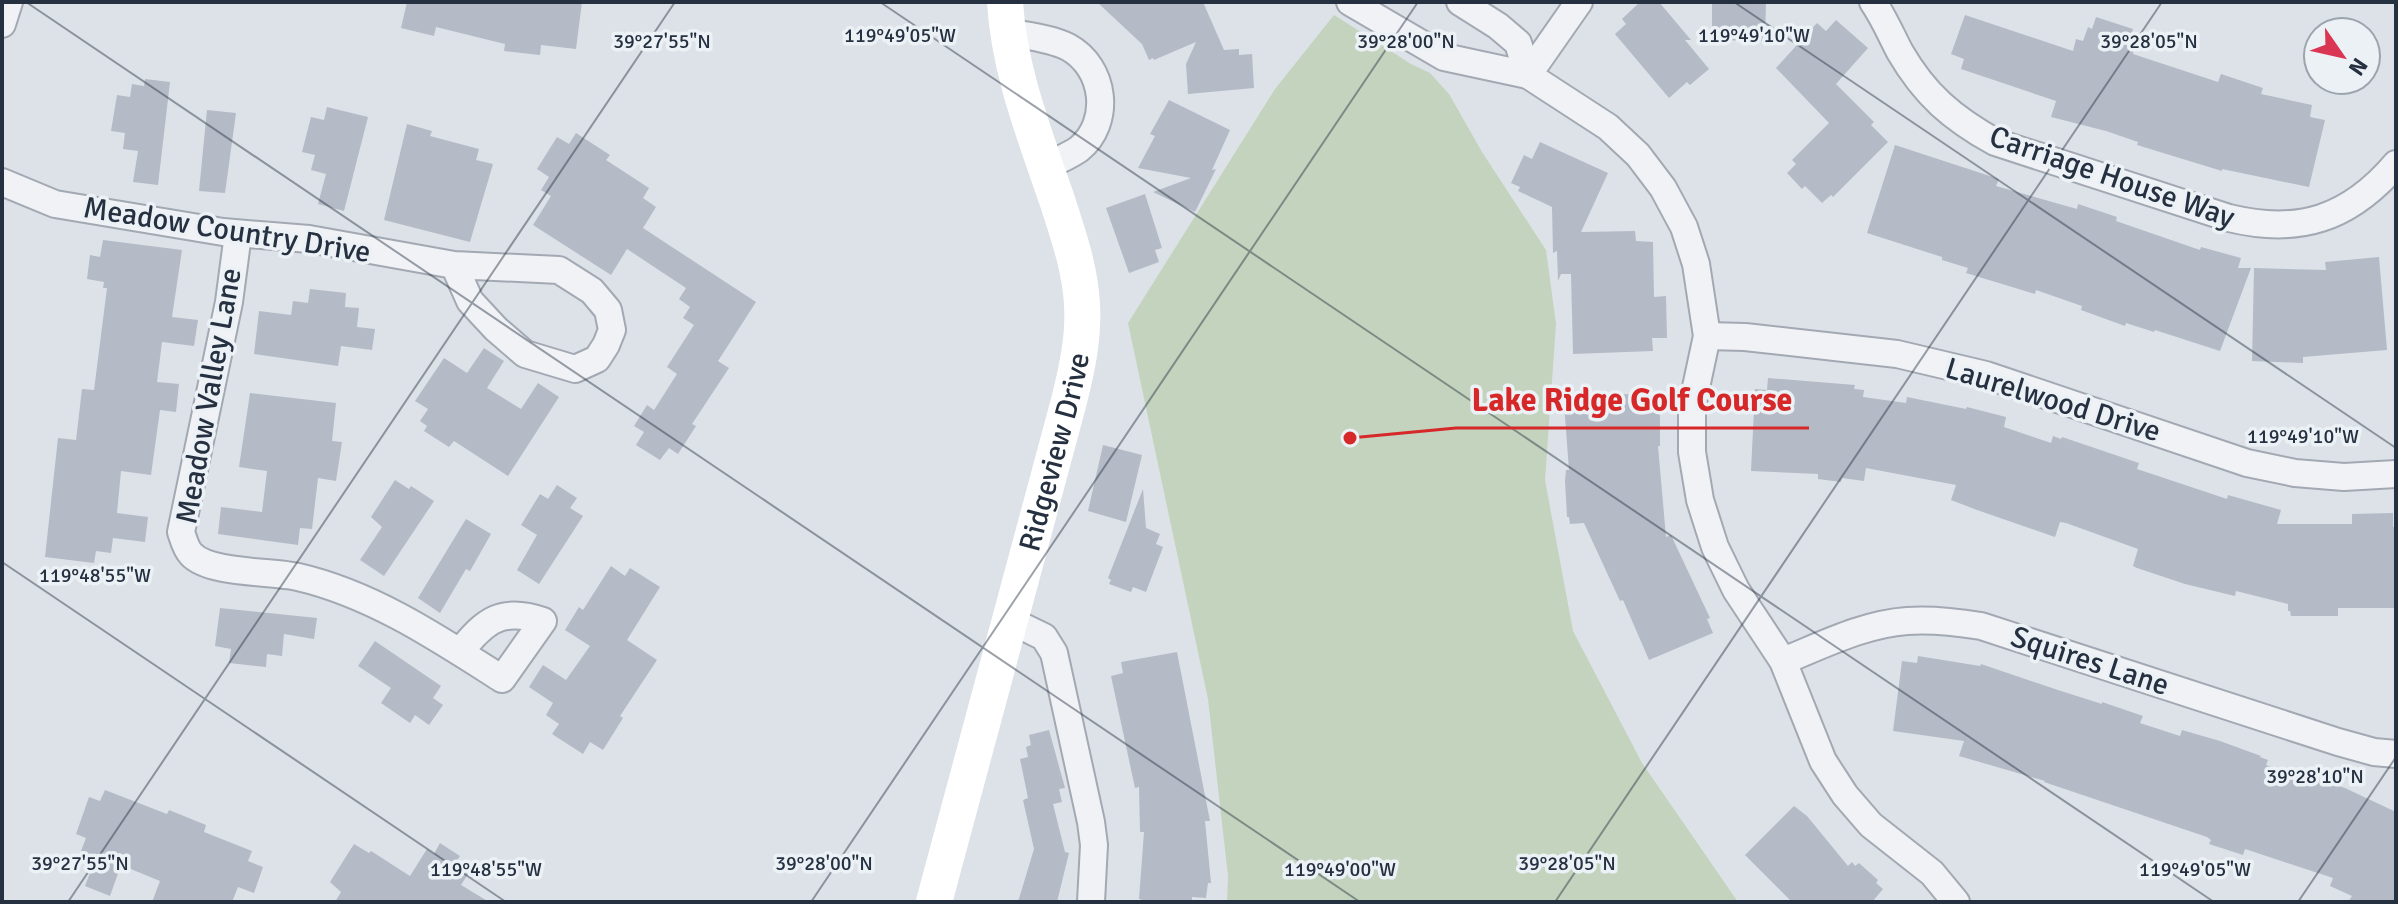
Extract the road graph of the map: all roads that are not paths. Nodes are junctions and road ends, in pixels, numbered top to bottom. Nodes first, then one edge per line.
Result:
1 (9, 2) edge
2 (1350, 2) edge
3 (1460, 2) edge
4 (1579, 2) edge
5 (1873, 2) edge
6 (1006, 17) edge
7 (2, 24) edge
8 (1528, 75) junction
9 (2396, 164) edge
10 (1046, 167) junction
11 (3, 182) edge
12 (238, 234) junction
13 (454, 265) junction
14 (1707, 336) junction
15 (2396, 474) edge
16 (1009, 620) junction
17 (460, 652) dead end
18 (1783, 661) junction
19 (2396, 754) edge
20 (934, 902) edge
21 (1091, 902) edge
22 (1956, 902) edge

1 - 7 street
2 - 8 street
3 - 8 street
4 - 8 street
5 - 9 street, Carriage House Way
6 - 10 street, Ridgeview Drive
6 - 10 street
8 - 14 street
10 - 16 street, Ridgeview Drive
11 - 12 street, Meadow Country Drive
12 - 13 street, Meadow Country Drive
12 - 17 street, Meadow Valley Lane
13 - 13 street, Meadow Country Drive
14 - 15 street, Laurelwood Drive
14 - 18 street
16 - 20 street, Ridgeview Drive
16 - 21 street
18 - 19 street, Squires Lane
18 - 22 street

